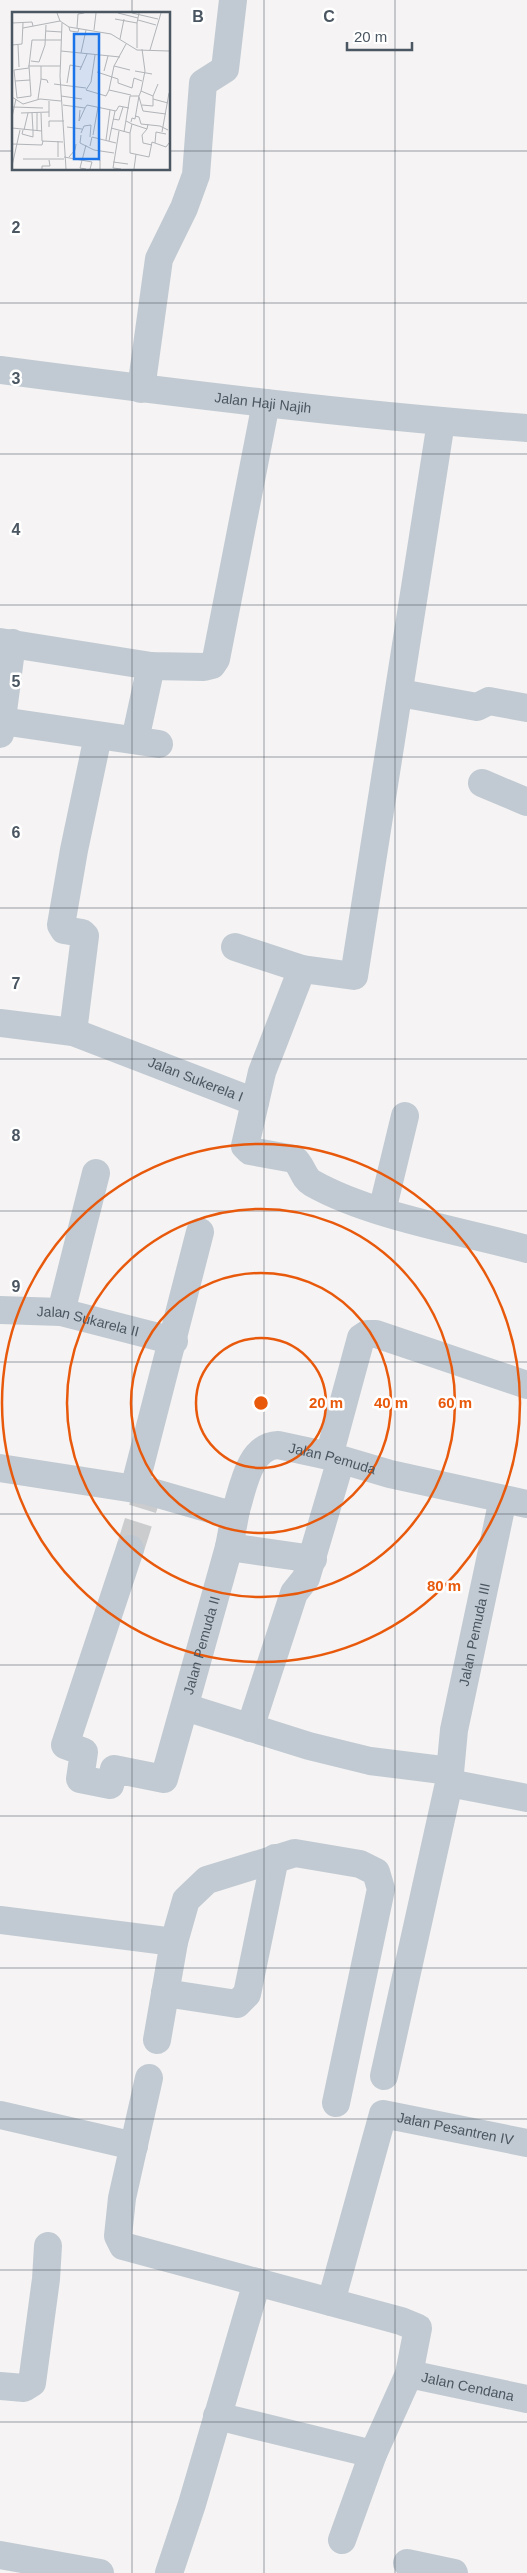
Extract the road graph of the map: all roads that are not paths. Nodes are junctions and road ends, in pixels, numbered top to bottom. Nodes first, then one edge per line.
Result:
1 (233, 0) edge
2 (0, 370) edge
3 (141, 389) junction
4 (266, 403) junction
5 (441, 422) junction
6 (527, 428) edge
7 (6, 643) edge
8 (151, 666) junction
9 (400, 693) junction
10 (527, 708) edge
11 (1, 727) edge
12 (98, 736) junction
13 (482, 783) dead end
14 (527, 802) edge
15 (235, 947) dead end
16 (302, 969) junction
17 (0, 1023) edge
18 (72, 1032) junction
19 (255, 1102) junction
20 (405, 1116) dead end
21 (96, 1173) dead end
22 (382, 1210) junction
23 (200, 1232) dead end
24 (526, 1244) edge
25 (0, 1310) edge
26 (61, 1312) junction
27 (174, 1341) junction
28 (527, 1386) edge
29 (334, 1457) junction
30 (2, 1472) edge
31 (143, 1493) junction
32 (515, 1502) edge
33 (236, 1510) junction
34 (229, 1547) junction
35 (130, 1549) tunnel mouth
36 (312, 1559) junction
37 (185, 1707) junction
38 (250, 1728) junction
39 (450, 1777) junction
40 (527, 1798) edge
41 (275, 1858) junction
42 (0, 1920) edge
43 (174, 1942) junction
44 (165, 1993) junction
45 (157, 2040) dead end
46 (384, 2076) dead end
47 (149, 2078) dead end
48 (336, 2103) dead end
49 (0, 2115) edge
50 (527, 2143) edge
51 (134, 2146) junction
52 (48, 2246) dead end
53 (257, 2282) junction
54 (331, 2302) junction
55 (409, 2374) junction
56 (0, 2386) edge
57 (527, 2399) edge
58 (217, 2416) junction
59 (373, 2454) junction
60 (342, 2540) dead end
61 (0, 2555) edge
62 (406, 2563) dead end
63 (100, 2573) edge
64 (169, 2573) edge
65 (454, 2573) edge

1 - 3 street
2 - 3 street, Jalan Haji Najih
3 - 4 street, Jalan Haji Najih
4 - 5 street, Jalan Haji Najih
4 - 8 street
5 - 6 street, Jalan Haji Najih
5 - 9 street
7 - 8 street
7 - 11 street
8 - 12 street
9 - 10 street
9 - 16 street
11 - 12 street
12 - 18 street
13 - 14 street
15 - 16 street
16 - 19 street
17 - 18 street, Jalan Sukerela I
18 - 19 street, Jalan Sukerela I
19 - 22 street, Jalan Sukerela I
20 - 22 street
21 - 26 street
22 - 24 street, Jalan Sukerela I
23 - 27 street
25 - 26 street, Jalan Sukarela II
26 - 27 street, Jalan Sukarela II
27 - 31 street
28 - 29 street
29 - 32 street, Jalan Pemuda
29 - 33 street, Jalan Pemuda
29 - 36 street
30 - 31 street
31 - 33 street
32 - 39 street, Jalan Pemuda III
33 - 34 street, Jalan Pemuda II
34 - 36 street
34 - 37 street, Jalan Pemuda II
35 - 37 street, Jalan Pemuda II
36 - 38 street
37 - 38 street
38 - 39 street
39 - 40 street
39 - 46 street, Jalan Pemuda III
41 - 43 street
41 - 44 street
41 - 48 street
42 - 43 street
43 - 44 street
44 - 45 street
47 - 51 street
49 - 51 street
50 - 54 street, Jalan Pesantren IV
51 - 53 street
52 - 56 street
53 - 54 street
53 - 58 street
54 - 55 street
55 - 57 street, Jalan Cendana
55 - 59 street
58 - 59 street
58 - 64 street
59 - 60 street
61 - 63 street
62 - 65 street

